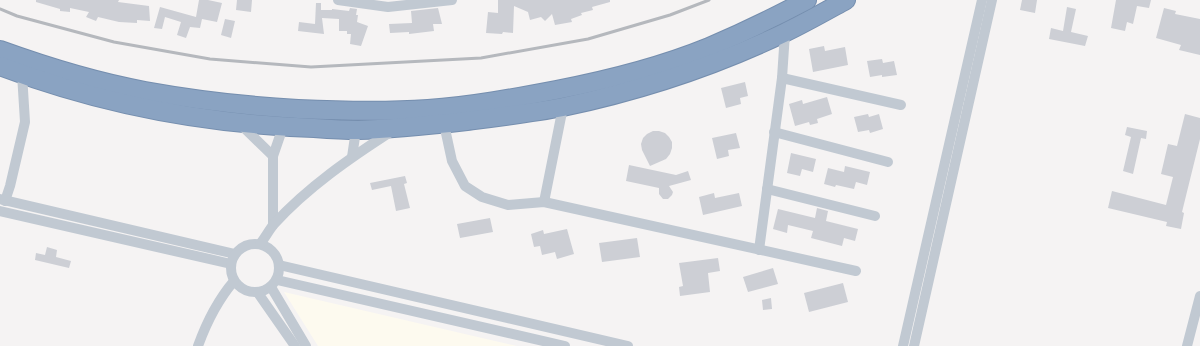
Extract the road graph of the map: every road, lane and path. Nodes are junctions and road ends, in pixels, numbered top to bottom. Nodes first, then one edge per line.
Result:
1 (342, 0) edge
2 (807, 0) edge
3 (846, 0) edge
4 (982, 0) edge
5 (992, 0) edge
6 (447, 1) edge
7 (785, 33) junction
8 (0, 50) edge
9 (0, 66) edge
10 (22, 74) junction
11 (782, 78) junction
12 (901, 105) dead end
13 (563, 107) junction
14 (239, 123) junction
15 (444, 124) junction
16 (283, 127) junction
17 (396, 129) junction
18 (356, 130) junction
19 (774, 132) junction
20 (273, 156) junction
21 (352, 157) junction
22 (888, 162) dead end
23 (767, 189) junction
24 (2, 200) edge
25 (544, 202) junction
26 (0, 211) edge
27 (876, 216) dead end
28 (273, 225) junction
29 (260, 244) junction
30 (760, 250) junction
31 (235, 254) junction
32 (231, 264) junction
33 (280, 264) junction
34 (856, 271) dead end
35 (234, 281) junction
36 (918, 281) junction
37 (274, 283) junction
38 (928, 284) junction
39 (258, 293) junction
40 (1200, 296) edge
41 (198, 346) edge
42 (295, 346) edge
43 (306, 346) edge
44 (565, 346) edge
45 (628, 346) edge
46 (903, 346) edge
47 (914, 346) edge
48 (1187, 346) edge

1 - 6 street
2 - 8 highway
3 - 7 highway
4 - 36 street
5 - 38 street
7 - 11 street
7 - 13 highway
9 - 10 highway
10 - 14 highway
10 - 24 street
11 - 12 street
11 - 19 street
13 - 15 highway
13 - 25 street
14 - 16 highway
14 - 20 street
15 - 17 highway
15 - 25 street
16 - 18 highway
16 - 20 street
17 - 18 highway
17 - 21 street
18 - 21 street
19 - 22 street
19 - 23 street
20 - 28 street
21 - 28 street
23 - 27 street
23 - 30 street
24 - 31 street
25 - 30 street
26 - 32 street
28 - 29 street
29 - 31 street
29 - 33 street
30 - 34 street
31 - 32 street
32 - 35 street
33 - 37 street
33 - 45 street
35 - 39 street
35 - 41 street
36 - 38 street
36 - 46 street
37 - 39 street
37 - 43 street
37 - 44 street
38 - 47 street
39 - 42 street
40 - 48 street

